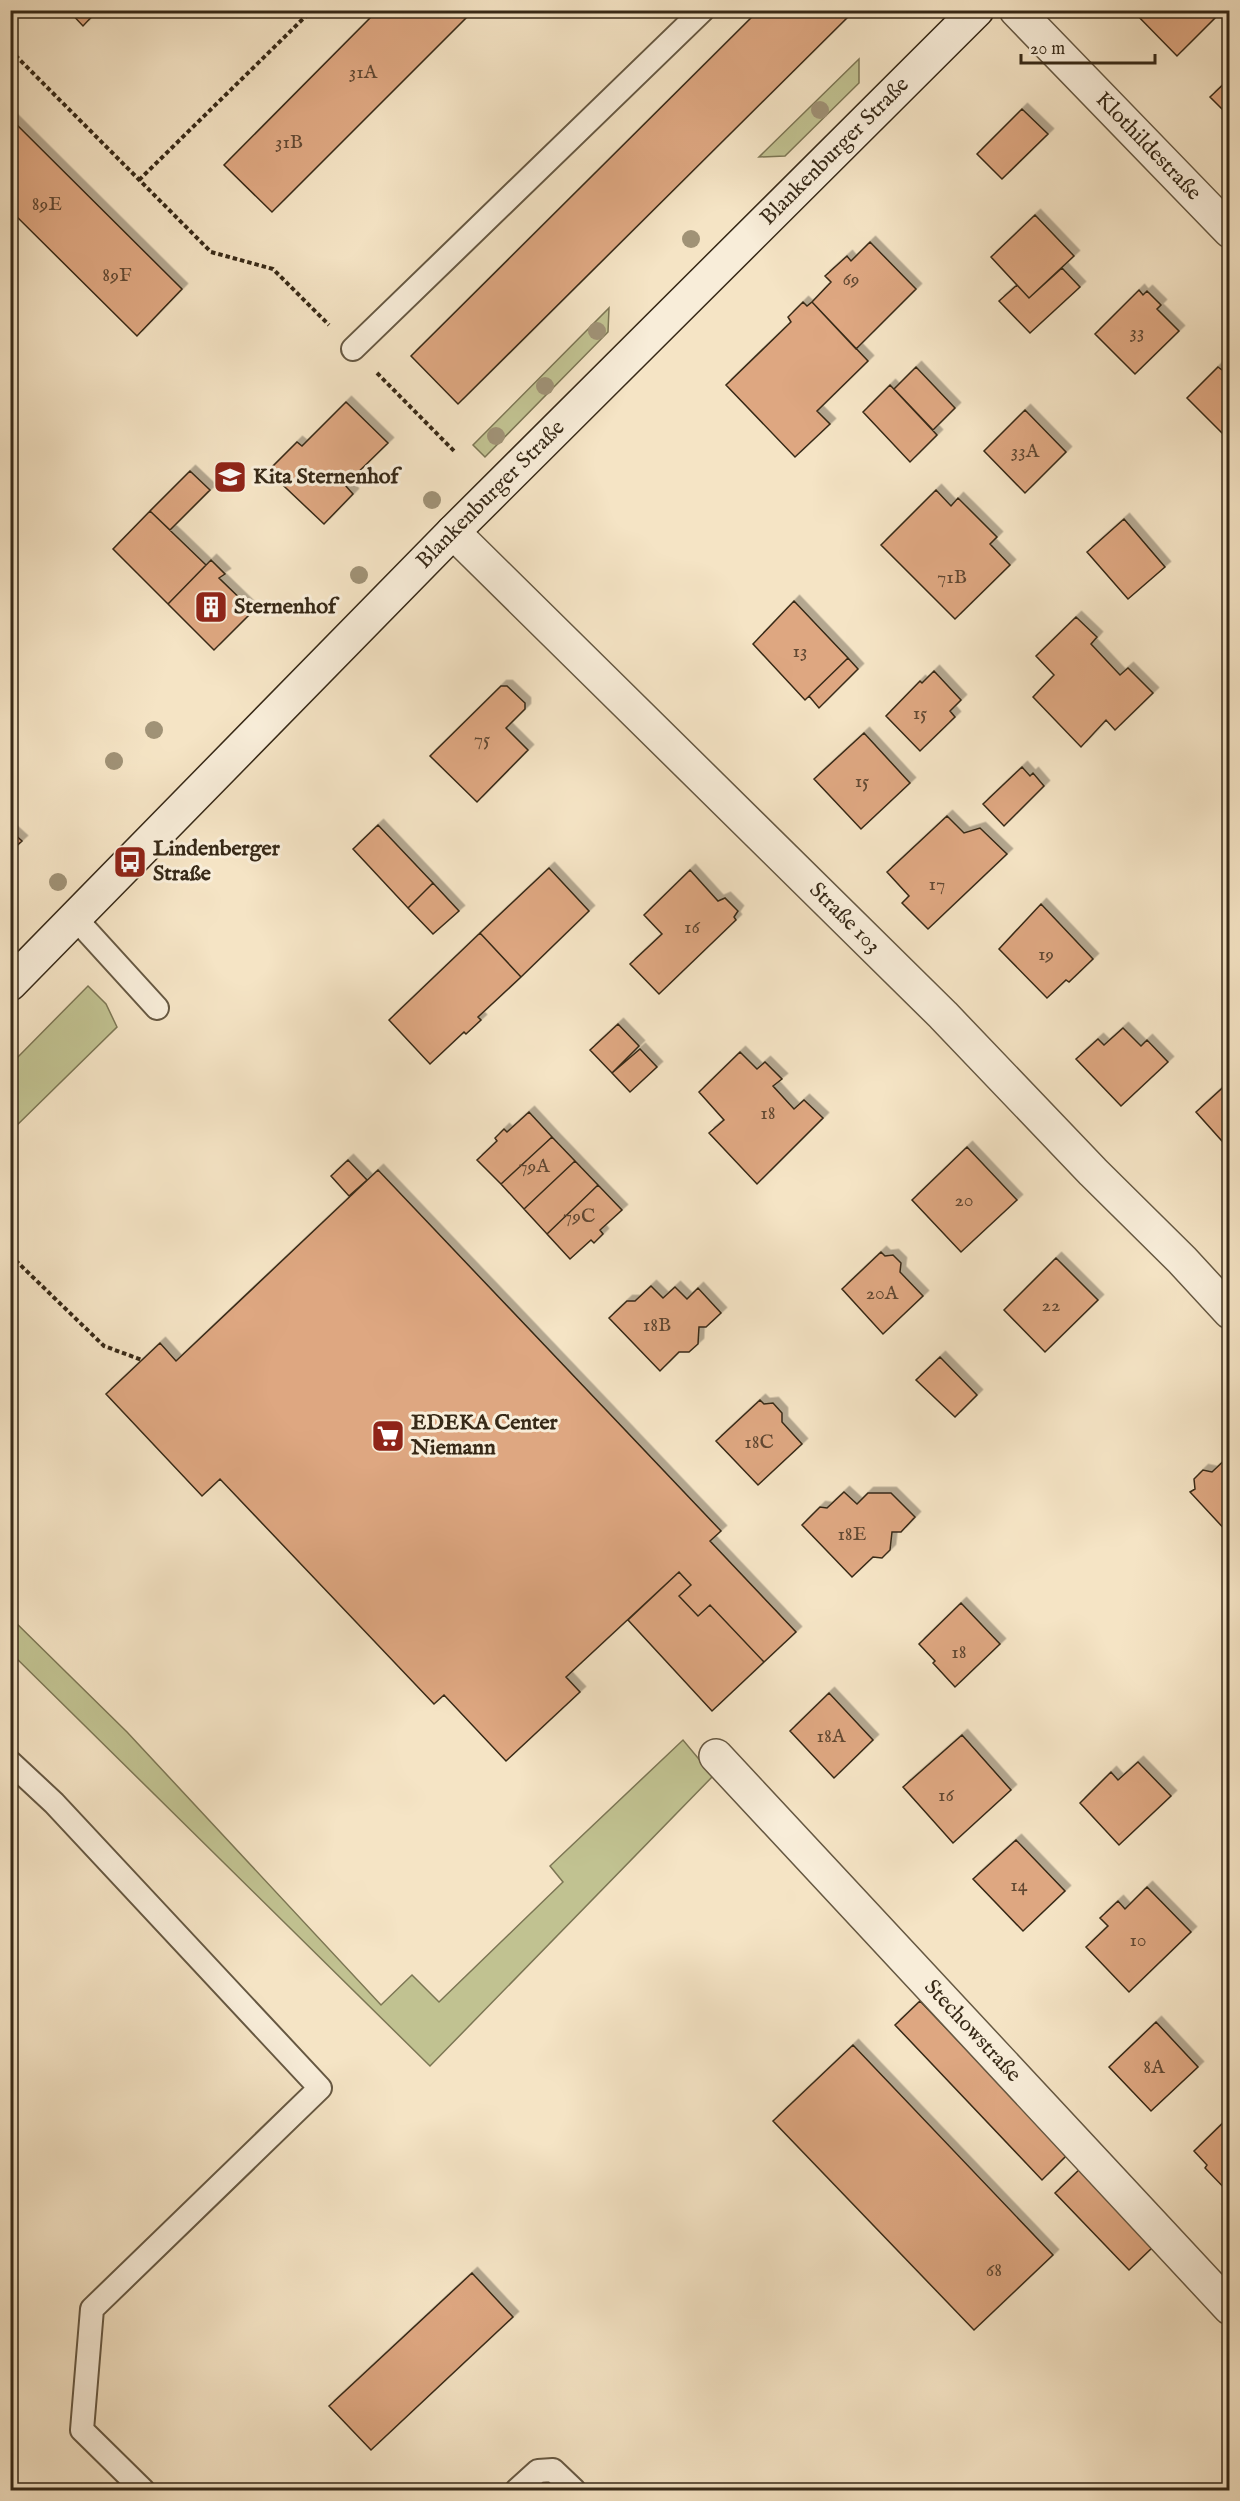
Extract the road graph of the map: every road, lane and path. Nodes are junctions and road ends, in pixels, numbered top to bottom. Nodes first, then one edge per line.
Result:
1 (312, 10) edge
2 (703, 10) edge
3 (977, 10) edge
4 (1016, 10) edge
5 (10, 50) edge
6 (139, 180) junction
7 (1230, 231) edge
8 (353, 349) junction
9 (456, 453) dead end
10 (453, 532) junction
11 (75, 918) junction
12 (10, 984) edge
13 (157, 1008) dead end
14 (10, 1255) edge
15 (1230, 1312) edge
16 (142, 1360) dead end
17 (716, 1756) dead end
18 (10, 1762) edge
19 (1230, 2308) edge
20 (142, 2490) edge
21 (517, 2490) edge
22 (574, 2490) edge

1 - 6 path
2 - 8 lane
3 - 10 street, Blankenburger Straße
4 - 7 street, Klothildestraße
5 - 6 path
6 - 8 path
8 - 9 path
10 - 11 street, Blankenburger Straße
10 - 15 street, Straße 103
11 - 12 street, Blankenburger Straße
11 - 13 lane
14 - 16 path
17 - 19 street, Stechowstraße
18 - 20 lane
21 - 22 lane

